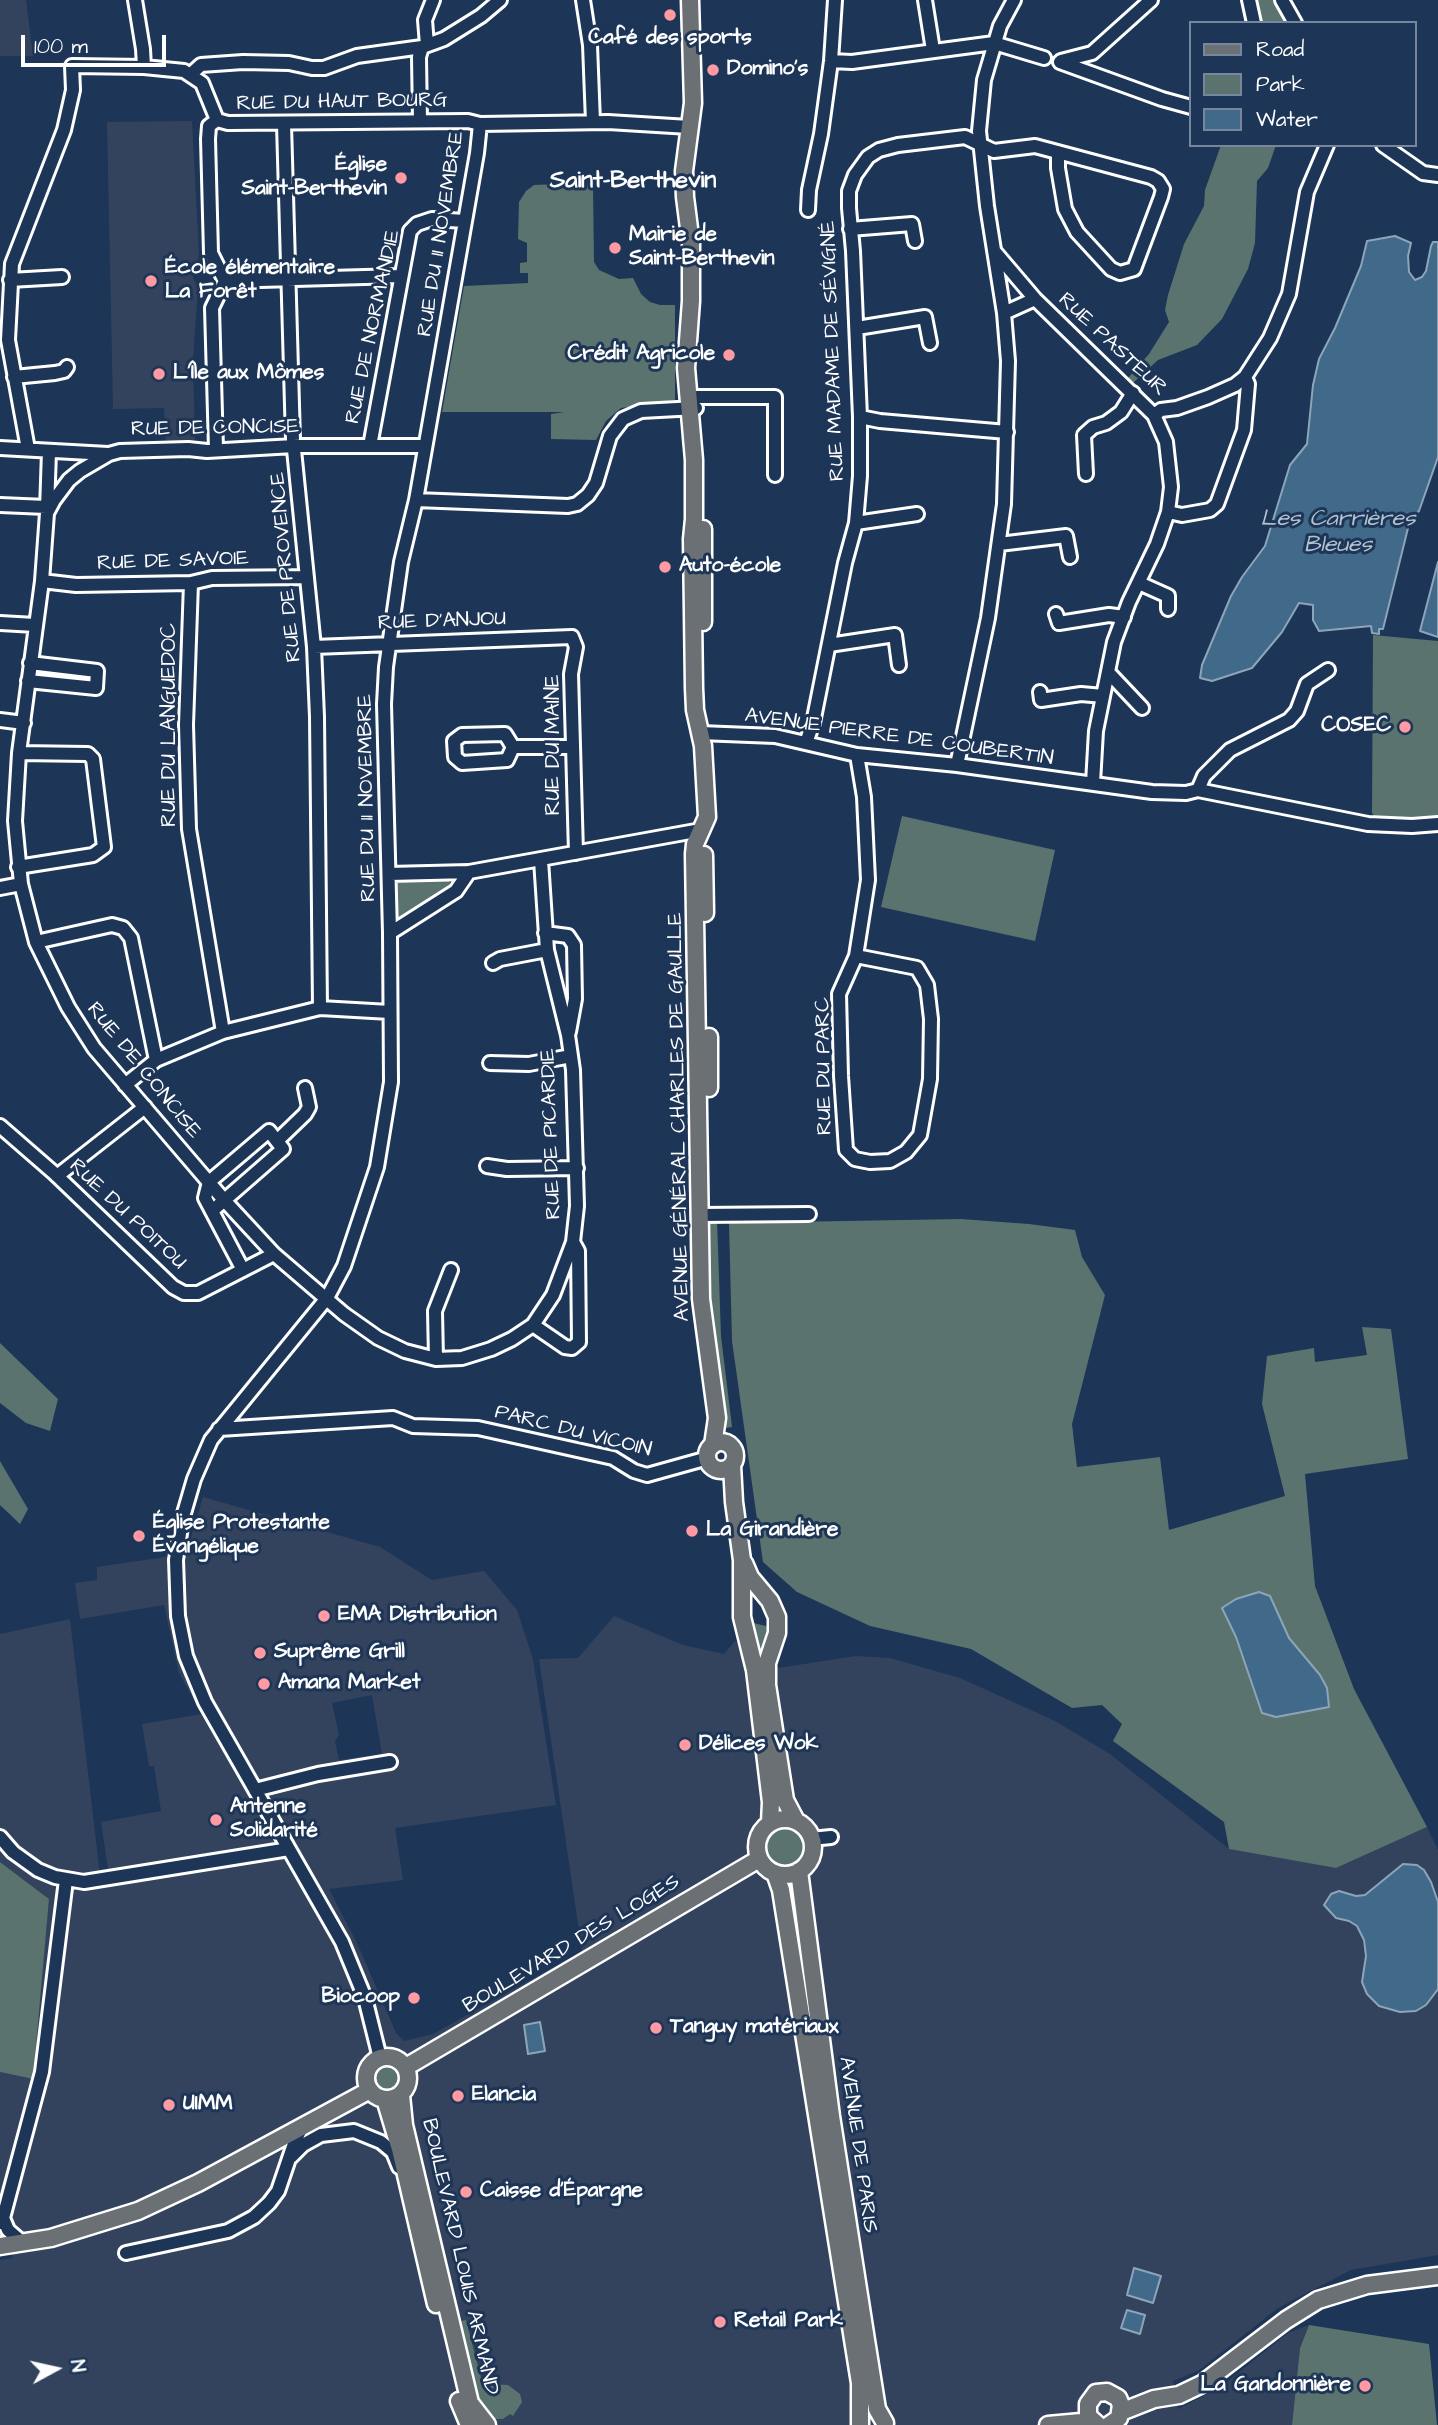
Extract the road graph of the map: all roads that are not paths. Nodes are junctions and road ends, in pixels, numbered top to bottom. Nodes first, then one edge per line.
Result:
1 (135, 0) edge
2 (433, 0) edge
3 (500, 0) edge
4 (583, 0) edge
5 (690, 0) edge
6 (835, 0) edge
7 (925, 0) edge
8 (1014, 0) edge
9 (1151, 0) edge
10 (1249, 0) edge
11 (1282, 0) edge
12 (1254, 21) edge
13 (1294, 21) edge
14 (993, 43) junction
15 (425, 46) junction
16 (933, 50) junction
17 (1092, 53) junction
18 (1044, 58) dead end
19 (831, 61) junction
20 (144, 67) junction
21 (191, 74) junction
22 (1098, 75) junction
23 (1190, 107) edge
24 (216, 120) junction
25 (420, 121) junction
26 (593, 122) junction
27 (284, 124) junction
28 (480, 124) junction
29 (689, 127) junction
30 (980, 144) junction
31 (1325, 147) edge
32 (1386, 147) edge
33 (1058, 152) junction
34 (1438, 175) edge
35 (808, 210) dead end
36 (465, 221) junction
37 (850, 229) junction
38 (915, 241) dead end
39 (995, 251) junction
40 (400, 276) junction
41 (62, 277) dead end
42 (10, 280) junction
43 (287, 280) junction
44 (225, 281) junction
45 (1035, 299) junction
46 (1004, 313) junction
47 (857, 328) junction
48 (930, 343) dead end
49 (67, 367) dead end
50 (14, 377) junction
51 (1245, 377) junction
52 (1133, 393) junction
53 (693, 403) junction
54 (1154, 415) junction
55 (860, 417) junction
56 (1007, 432) junction
57 (294, 446) junction
58 (370, 446) junction
59 (425, 446) junction
60 (0, 447) edge
61 (28, 449) junction
62 (216, 449) junction
63 (49, 451) junction
64 (109, 454) junction
65 (1086, 474) dead end
66 (775, 475) dead end
67 (416, 500) junction
68 (0, 505) edge
69 (47, 510) junction
70 (1168, 512) junction
71 (917, 514) dead end
72 (856, 523) junction
73 (999, 544) junction
74 (1070, 557) dead end
75 (306, 577) junction
76 (42, 581) junction
77 (191, 583) junction
78 (1139, 583) junction
79 (1168, 609) dead end
80 (1056, 614) dead end
81 (1124, 617) junction
82 (0, 623) edge
83 (35, 625) junction
84 (572, 637) joint
85 (389, 643) junction
86 (829, 645) junction
87 (314, 647) junction
88 (30, 663) junction
89 (900, 665) dead end
90 (1328, 670) dead end
91 (1108, 672) junction
92 (28, 681) junction
93 (1040, 692) dead end
94 (1103, 696) junction
95 (1142, 708) dead end
96 (0, 720) edge
97 (24, 723) junction
98 (700, 733) junction
99 (806, 743) junction
100 (513, 747) dead end
101 (572, 747) junction
102 (19, 753) junction
103 (857, 755) junction
104 (957, 765) junction
105 (1093, 783) junction
106 (1198, 790) junction
107 (1438, 824) edge
108 (701, 830) junction
109 (576, 853) junction
110 (541, 860) junction
111 (18, 867) junction
112 (469, 872) junction
113 (389, 874) junction
114 (21, 884) junction
115 (0, 888) edge
116 (390, 933) junction
117 (545, 933) junction
118 (36, 942) junction
119 (547, 950) junction
120 (856, 956) junction
121 (492, 963) dead end
122 (320, 1008) junction
123 (390, 1012) junction
124 (223, 1032) junction
125 (568, 1035) junction
126 (571, 1056) junction
127 (156, 1060) junction
128 (490, 1063) dead end
129 (125, 1084) junction
130 (305, 1088) dead end
131 (145, 1107) junction
132 (0, 1126) edge
133 (277, 1140) junction
134 (487, 1166) dead end
135 (577, 1168) junction
136 (57, 1176) junction
137 (209, 1182) junction
138 (224, 1200) junction
139 (212, 1211) junction
140 (809, 1214) dead end
141 (704, 1215) junction
142 (573, 1242) junction
143 (274, 1254) junction
144 (243, 1270) junction
145 (451, 1270) dead end
146 (327, 1298) junction
147 (533, 1325) junction
148 (436, 1359) junction
149 (219, 1429) junction
150 (719, 1456) junction
151 (742, 1560) junction
152 (390, 1762) dead end
153 (255, 1790) junction
154 (796, 1821) junction
155 (769, 1823) junction
156 (0, 1837) edge
157 (831, 1837) dead end
158 (811, 1839) junction
159 (289, 1849) junction
160 (759, 1859) junction
161 (799, 1871) junction
162 (775, 1873) junction
163 (66, 1880) junction
164 (380, 2058) junction
165 (406, 2067) junction
166 (370, 2090) junction
167 (393, 2097) junction
168 (303, 2125) junction
169 (291, 2157) junction
170 (410, 2199) junction
171 (2, 2221) edge
172 (23, 2243) junction
173 (0, 2246) edge
174 (126, 2253) dead end
175 (1438, 2276) edge
176 (1088, 2404) junction
177 (1119, 2405) junction
178 (1095, 2423) edge
179 (888, 2424) edge
180 (1051, 2424) edge
181 (469, 2425) edge
182 (487, 2425) edge
183 (862, 2425) edge
184 (1109, 2425) edge

1 - 20 street
2 - 15 street
3 - 15 street
4 - 26 street
5 - 29 main road, AVENUE GÉNÉRAL CHARLES DE GAULLE
6 - 19 street
7 - 16 street
8 - 14 street
9 - 17 street
10 - 12 street
11 - 13 street
14 - 16 street
14 - 18 street
14 - 30 street
15 - 21 street
15 - 25 street
16 - 19 street
17 - 22 street
17 - 22 street
19 - 35 street
20 - 21 street
20 - 42 street
21 - 24 street, RUE DU HAUT BOURG
22 - 23 street
24 - 27 street, RUE DU HAUT BOURG
24 - 44 street
25 - 27 street, RUE DU HAUT BOURG
25 - 28 street, RUE DU HAUT BOURG
26 - 28 street, RUE DU HAUT BOURG
26 - 29 street, RUE DU HAUT BOURG
27 - 43 street, RUE DE PROVENCE
28 - 36 street, RUE DU 11 NOVEMBRE
29 - 53 main road, AVENUE GÉNÉRAL CHARLES DE GAULLE
30 - 33 street, RUE MADAME DE SÉVIGNÉ
30 - 37 street, RUE MADAME DE SÉVIGNÉ
30 - 39 street
31 - 51 street, RUE PASTEUR
32 - 34 street
33 - 33 street, RUE MADAME DE SÉVIGNÉ
36 - 40 street, RUE DE NORMANDIE
36 - 59 street, RUE DU 11 NOVEMBRE
37 - 38 street
37 - 47 street, RUE MADAME DE SÉVIGNÉ
39 - 45 street, RUE PASTEUR
39 - 46 street
40 - 43 street
40 - 58 street, RUE DE NORMANDIE
41 - 42 street
42 - 50 street
43 - 44 street
43 - 57 street, RUE DE PROVENCE
44 - 62 street
45 - 46 street, RUE PASTEUR
45 - 52 street, RUE PASTEUR
46 - 56 street
47 - 48 street
47 - 55 street, RUE MADAME DE SÉVIGNÉ
49 - 50 street
50 - 61 street
51 - 54 street, RUE PASTEUR
51 - 70 street
52 - 54 street, RUE PASTEUR
52 - 65 street
53 - 66 street
53 - 67 street
53 - 98 main road, AVENUE GÉNÉRAL CHARLES DE GAULLE
54 - 70 street
55 - 56 street
55 - 72 street, RUE MADAME DE SÉVIGNÉ
56 - 73 street
57 - 58 street, RUE DE CONCISE
57 - 62 street, RUE DE CONCISE
57 - 75 street, RUE DE PROVENCE
58 - 59 street, RUE DE CONCISE
59 - 67 street, RUE DU 11 NOVEMBRE
60 - 61 street
61 - 63 street
62 - 64 street, RUE DE CONCISE
63 - 64 street
63 - 69 street
64 - 69 street, RUE DE CONCISE
67 - 85 street, RUE DU 11 NOVEMBRE
68 - 69 street
69 - 76 street, RUE DE CONCISE
70 - 78 street
71 - 72 street
72 - 86 street, RUE MADAME DE SÉVIGNÉ
73 - 74 street
73 - 104 street
75 - 77 street, RUE DE SAVOIE
75 - 87 street, RUE DE PROVENCE
76 - 77 street, RUE DE SAVOIE
76 - 83 street, RUE DE CONCISE
77 - 124 street, RUE DU LANGUEDOC
78 - 79 street
78 - 81 street
80 - 81 street
81 - 91 street
82 - 83 street
83 - 88 street, RUE DE CONCISE
84 - 85 street, RUE D'ANJOU
84 - 101 street, RUE DU MAINE
85 - 87 street, RUE D'ANJOU
85 - 113 street, RUE DU 11 NOVEMBRE
86 - 89 street
86 - 99 street, RUE MADAME DE SÉVIGNÉ
87 - 122 street, RUE DE PROVENCE
88 - 92 street, RUE DE CONCISE
88 - 92 street
90 - 106 street
91 - 94 street
91 - 95 street
92 - 97 street, RUE DE CONCISE
93 - 94 street
94 - 105 street
96 - 97 street
97 - 102 street, RUE DE CONCISE
98 - 99 street, AVENUE PIERRE DE COUBERTIN
98 - 108 main road, AVENUE GÉNÉRAL CHARLES DE GAULLE
99 - 103 street, AVENUE PIERRE DE COUBERTIN
100 - 101 street
101 - 109 street, RUE DU MAINE
102 - 111 street, RUE DE CONCISE
102 - 111 street
103 - 104 street, AVENUE PIERRE DE COUBERTIN
103 - 120 street, RUE DU PARC
104 - 105 street, AVENUE PIERRE DE COUBERTIN
105 - 106 street, AVENUE PIERRE DE COUBERTIN
106 - 107 street, AVENUE PIERRE DE COUBERTIN
108 - 109 street
108 - 141 main road, AVENUE GÉNÉRAL CHARLES DE GAULLE
109 - 110 street
110 - 112 street
110 - 117 street, RUE DE PICARDIE
111 - 114 street, RUE DE CONCISE
112 - 113 street
112 - 116 street
113 - 116 street, RUE DU 11 NOVEMBRE
114 - 115 street
114 - 118 street, RUE DE CONCISE
116 - 123 street, RUE DU 11 NOVEMBRE
117 - 119 street, RUE DE PICARDIE
117 - 125 street
118 - 127 street
118 - 129 street, RUE DE CONCISE
119 - 121 street
119 - 125 street, RUE DE PICARDIE
120 - 120 street, RUE DU PARC
122 - 123 street
122 - 124 street
123 - 146 street, RUE DU 11 NOVEMBRE
124 - 127 street
125 - 126 street, RUE DE PICARDIE
126 - 128 street
126 - 135 street, RUE DE PICARDIE
127 - 129 street
129 - 131 street, RUE DE CONCISE
130 - 133 street
131 - 136 street
131 - 137 street, RUE DE CONCISE
132 - 136 street, RUE DU POITOU
133 - 137 street
133 - 138 street
134 - 135 street
135 - 142 street, RUE DE PICARDIE
136 - 144 street, RUE DU POITOU
137 - 138 street, RUE DE CONCISE
137 - 139 street
138 - 139 street
138 - 143 street, RUE DE CONCISE
139 - 144 street
140 - 141 street
141 - 150 main road, AVENUE GÉNÉRAL CHARLES DE GAULLE
142 - 147 street, RUE DE PICARDIE
142 - 147 street, RUE DE PICARDIE
143 - 144 street, RUE DU POITOU
143 - 146 street, RUE DE CONCISE
145 - 148 street
146 - 148 street, RUE DE PICARDIE
146 - 149 street, RUE DU 11 NOVEMBRE
147 - 148 street, RUE DE PICARDIE
149 - 150 street, PARC DU VICOIN
149 - 153 street
150 - 151 main road
151 - 154 main road
151 - 155 main road
152 - 153 street
153 - 159 street
154 - 155 main road
154 - 158 main road
155 - 160 main road
156 - 163 street
157 - 158 street
158 - 161 main road
159 - 163 street
159 - 164 street
160 - 162 main road
160 - 165 main road, BOULEVARD DES LOGES
161 - 162 main road
161 - 179 main road, AVENUE DE PARIS
162 - 183 main road, AVENUE DE PARIS
163 - 171 street
164 - 165 main road
164 - 166 main road
165 - 167 main road
166 - 167 main road
166 - 168 main road
167 - 170 main road, BOULEVARD LOUIS ARMAND
167 - 182 main road, BOULEVARD LOUIS ARMAND
168 - 169 street
168 - 172 main road
169 - 170 street
169 - 174 street
170 - 181 main road, BOULEVARD LOUIS ARMAND
171 - 172 street
172 - 173 main road
175 - 177 main road
176 - 177 main road
176 - 178 main road
176 - 180 main road
177 - 184 main road
178 - 180 main road
179 - 183 main road

